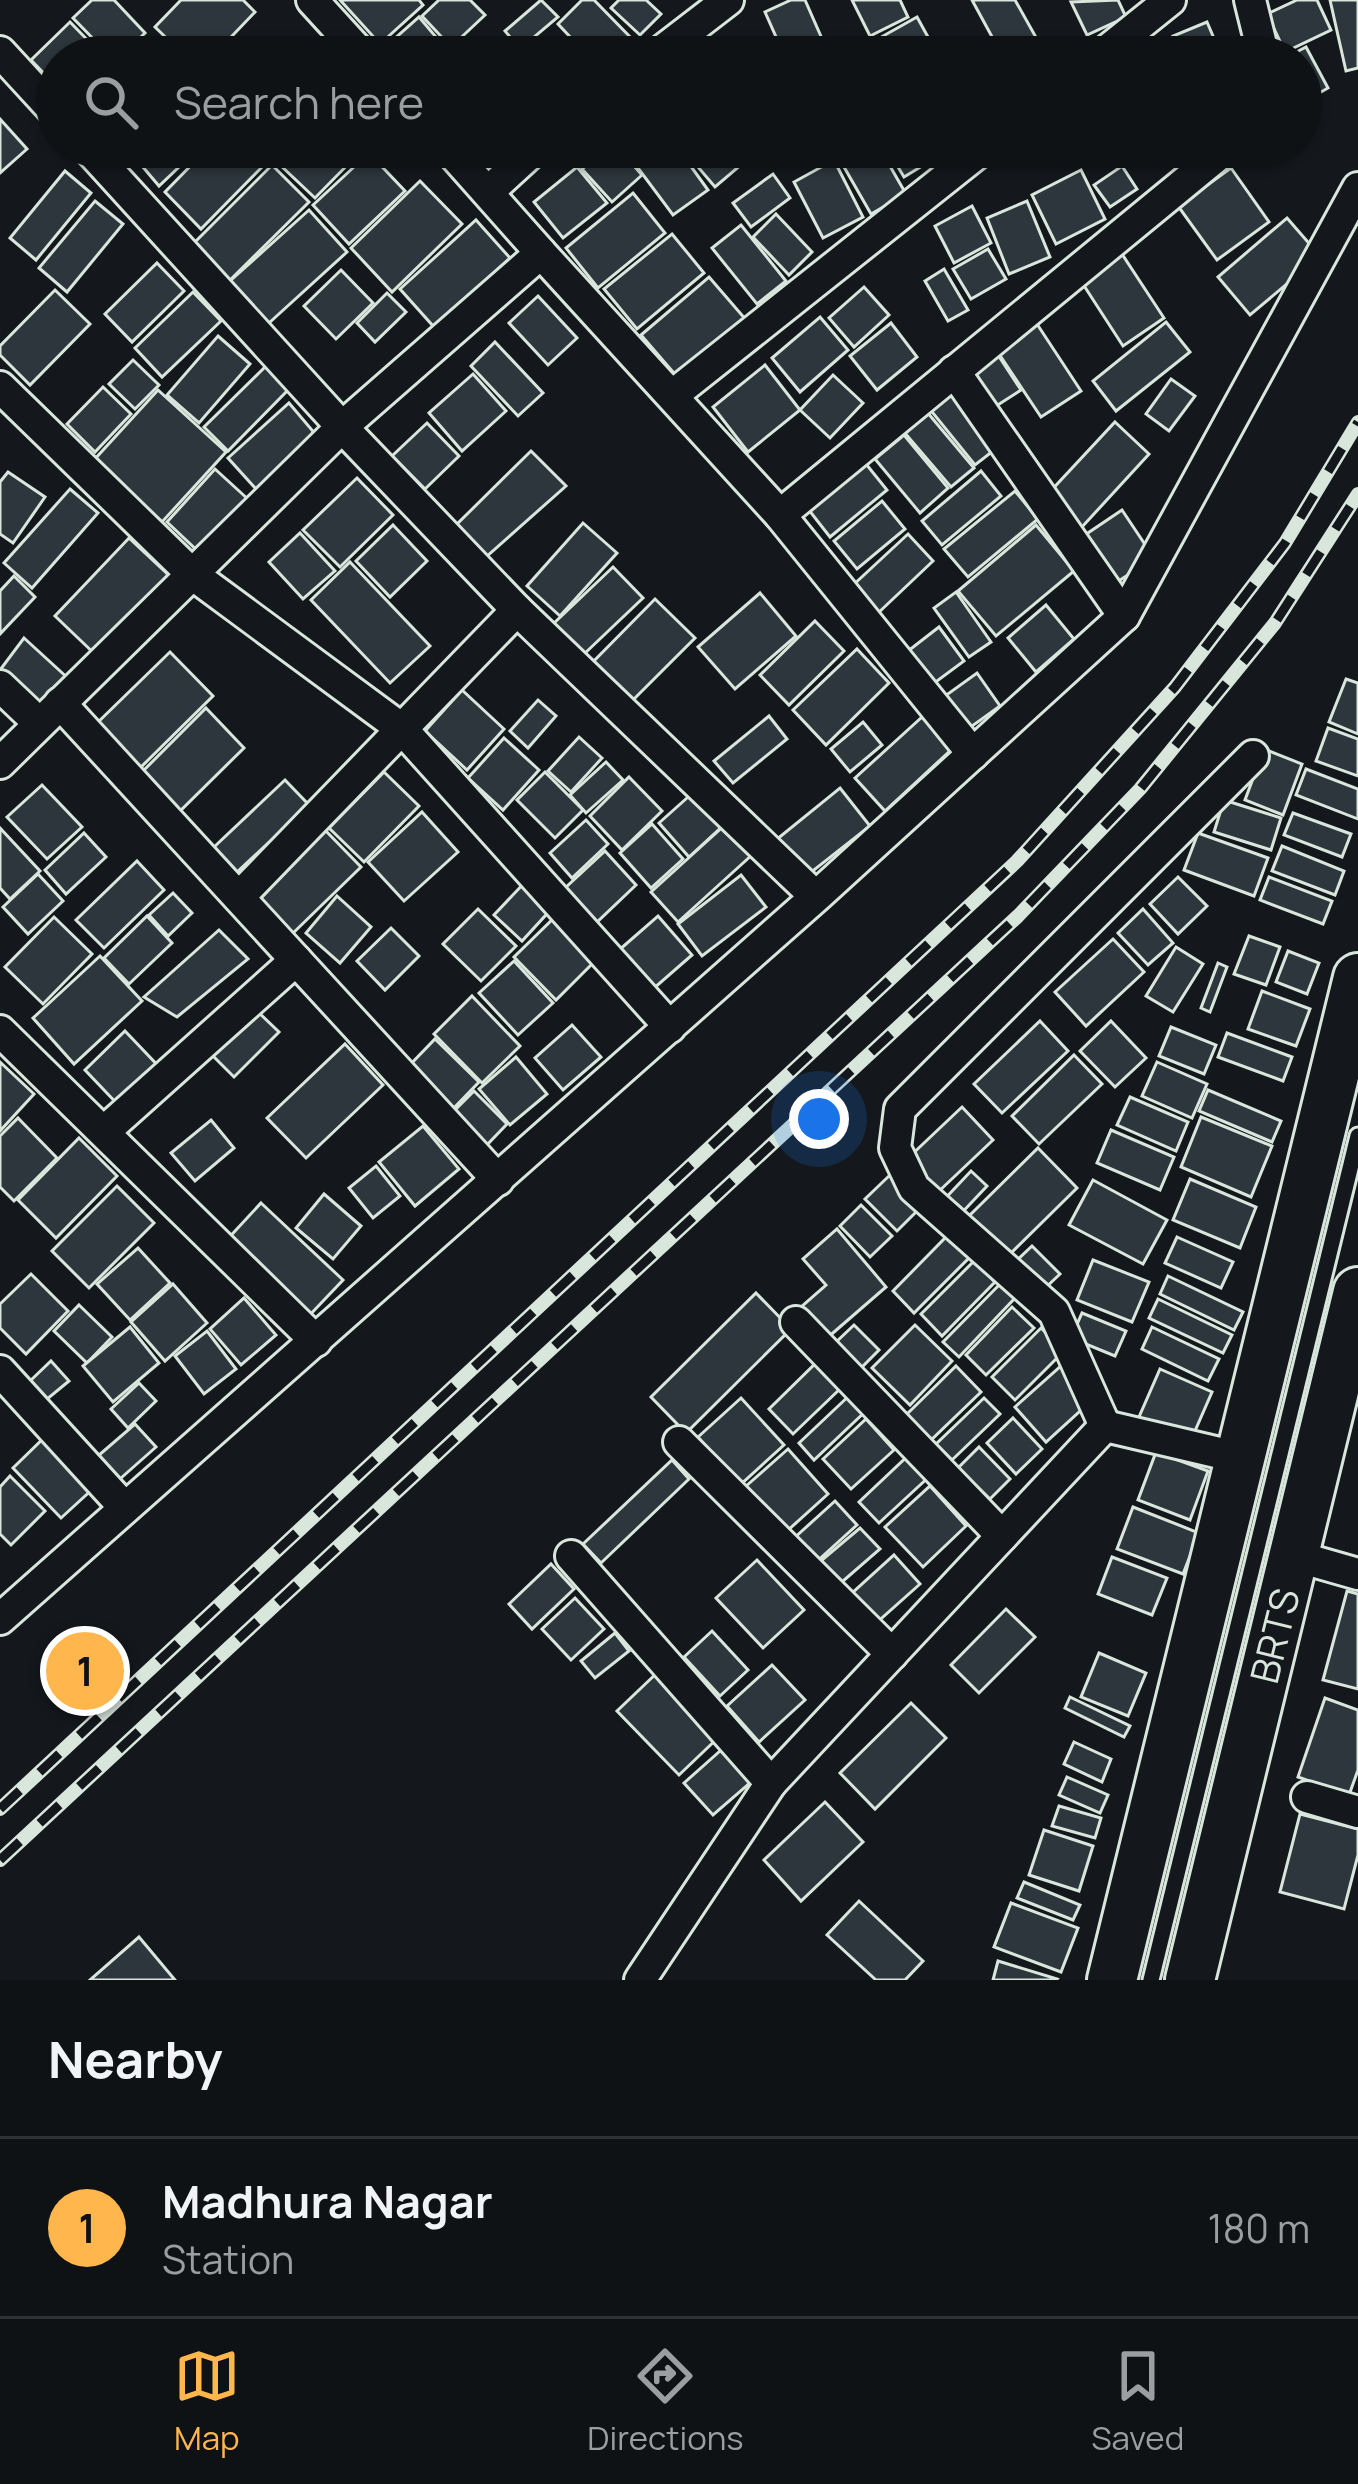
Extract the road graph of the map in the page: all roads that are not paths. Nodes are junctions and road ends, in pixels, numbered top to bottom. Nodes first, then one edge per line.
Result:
1 (312, 0) edge
2 (728, 0) edge
3 (1170, 0) edge
4 (1250, 0) edge
5 (345, 36) edge
6 (681, 36) edge
7 (1125, 36) edge
8 (1259, 36) edge
9 (0, 52) edge
10 (36, 91) edge
11 (106, 168) edge
12 (466, 168) edge
13 (514, 168) edge
14 (959, 168) edge
15 (1202, 168) edge
16 (1358, 188) edge
17 (488, 192) junction
18 (541, 253) junction
19 (954, 371) junction
20 (0, 387) edge
21 (673, 395) junction
22 (342, 428) junction
23 (780, 515) junction
24 (191, 574) junction
25 (518, 610) junction
26 (1124, 616) junction
27 (0, 686) edge
28 (50, 713) junction
29 (403, 729) junction
30 (973, 754) junction
31 (1252, 756) dead end
32 (0, 763) edge
33 (814, 895) junction
34 (239, 897) junction
35 (296, 960) junction
36 (1358, 978) edge
37 (670, 1027) junction
38 (0, 1031) edge
39 (106, 1130) junction
40 (1358, 1136) edge
41 (499, 1180) junction
42 (1358, 1297) edge
43 (796, 1322) dead end
44 (316, 1341) junction
45 (0, 1371) edge
46 (1105, 1426) junction
47 (679, 1442) dead end
48 (1240, 1458) junction
49 (125, 1508) junction
50 (1002, 1536) junction
51 (571, 1556) dead end
52 (1295, 1556) junction
53 (1358, 1574) edge
54 (0, 1619) edge
55 (892, 1654) junction
56 (771, 1783) junction
57 (1307, 1797) dead end
58 (1358, 1812) edge
59 (640, 1980) edge
60 (1112, 1980) edge
61 (1151, 1980) edge
62 (1190, 1980) edge

1 - 5 street
2 - 6 street
3 - 7 street
4 - 8 street
9 - 10 street
11 - 22 street
12 - 17 street
13 - 17 street
14 - 21 street
15 - 19 street
16 - 26 street
17 - 18 street
18 - 21 street
18 - 22 street
19 - 23 street
19 - 26 street
20 - 24 street
21 - 23 street
22 - 24 street
22 - 25 street
23 - 30 street
24 - 28 street
24 - 29 street
25 - 29 street
25 - 33 street
26 - 30 street
27 - 28 street
28 - 32 street
28 - 34 street
29 - 34 street
29 - 37 street
30 - 33 street
31 - 46 street
33 - 37 street
34 - 35 street
35 - 39 street
35 - 41 street
36 - 48 main road
37 - 41 street
38 - 39 street
39 - 44 street
40 - 61 lane
41 - 44 street
42 - 52 main road, BRTS
43 - 50 street
44 - 49 street
45 - 49 street
46 - 48 street
46 - 50 street
47 - 55 street
48 - 60 main road
49 - 54 street
50 - 55 street
51 - 56 street
52 - 53 street
52 - 62 main road, BRTS
55 - 56 street
56 - 59 street
57 - 58 street

